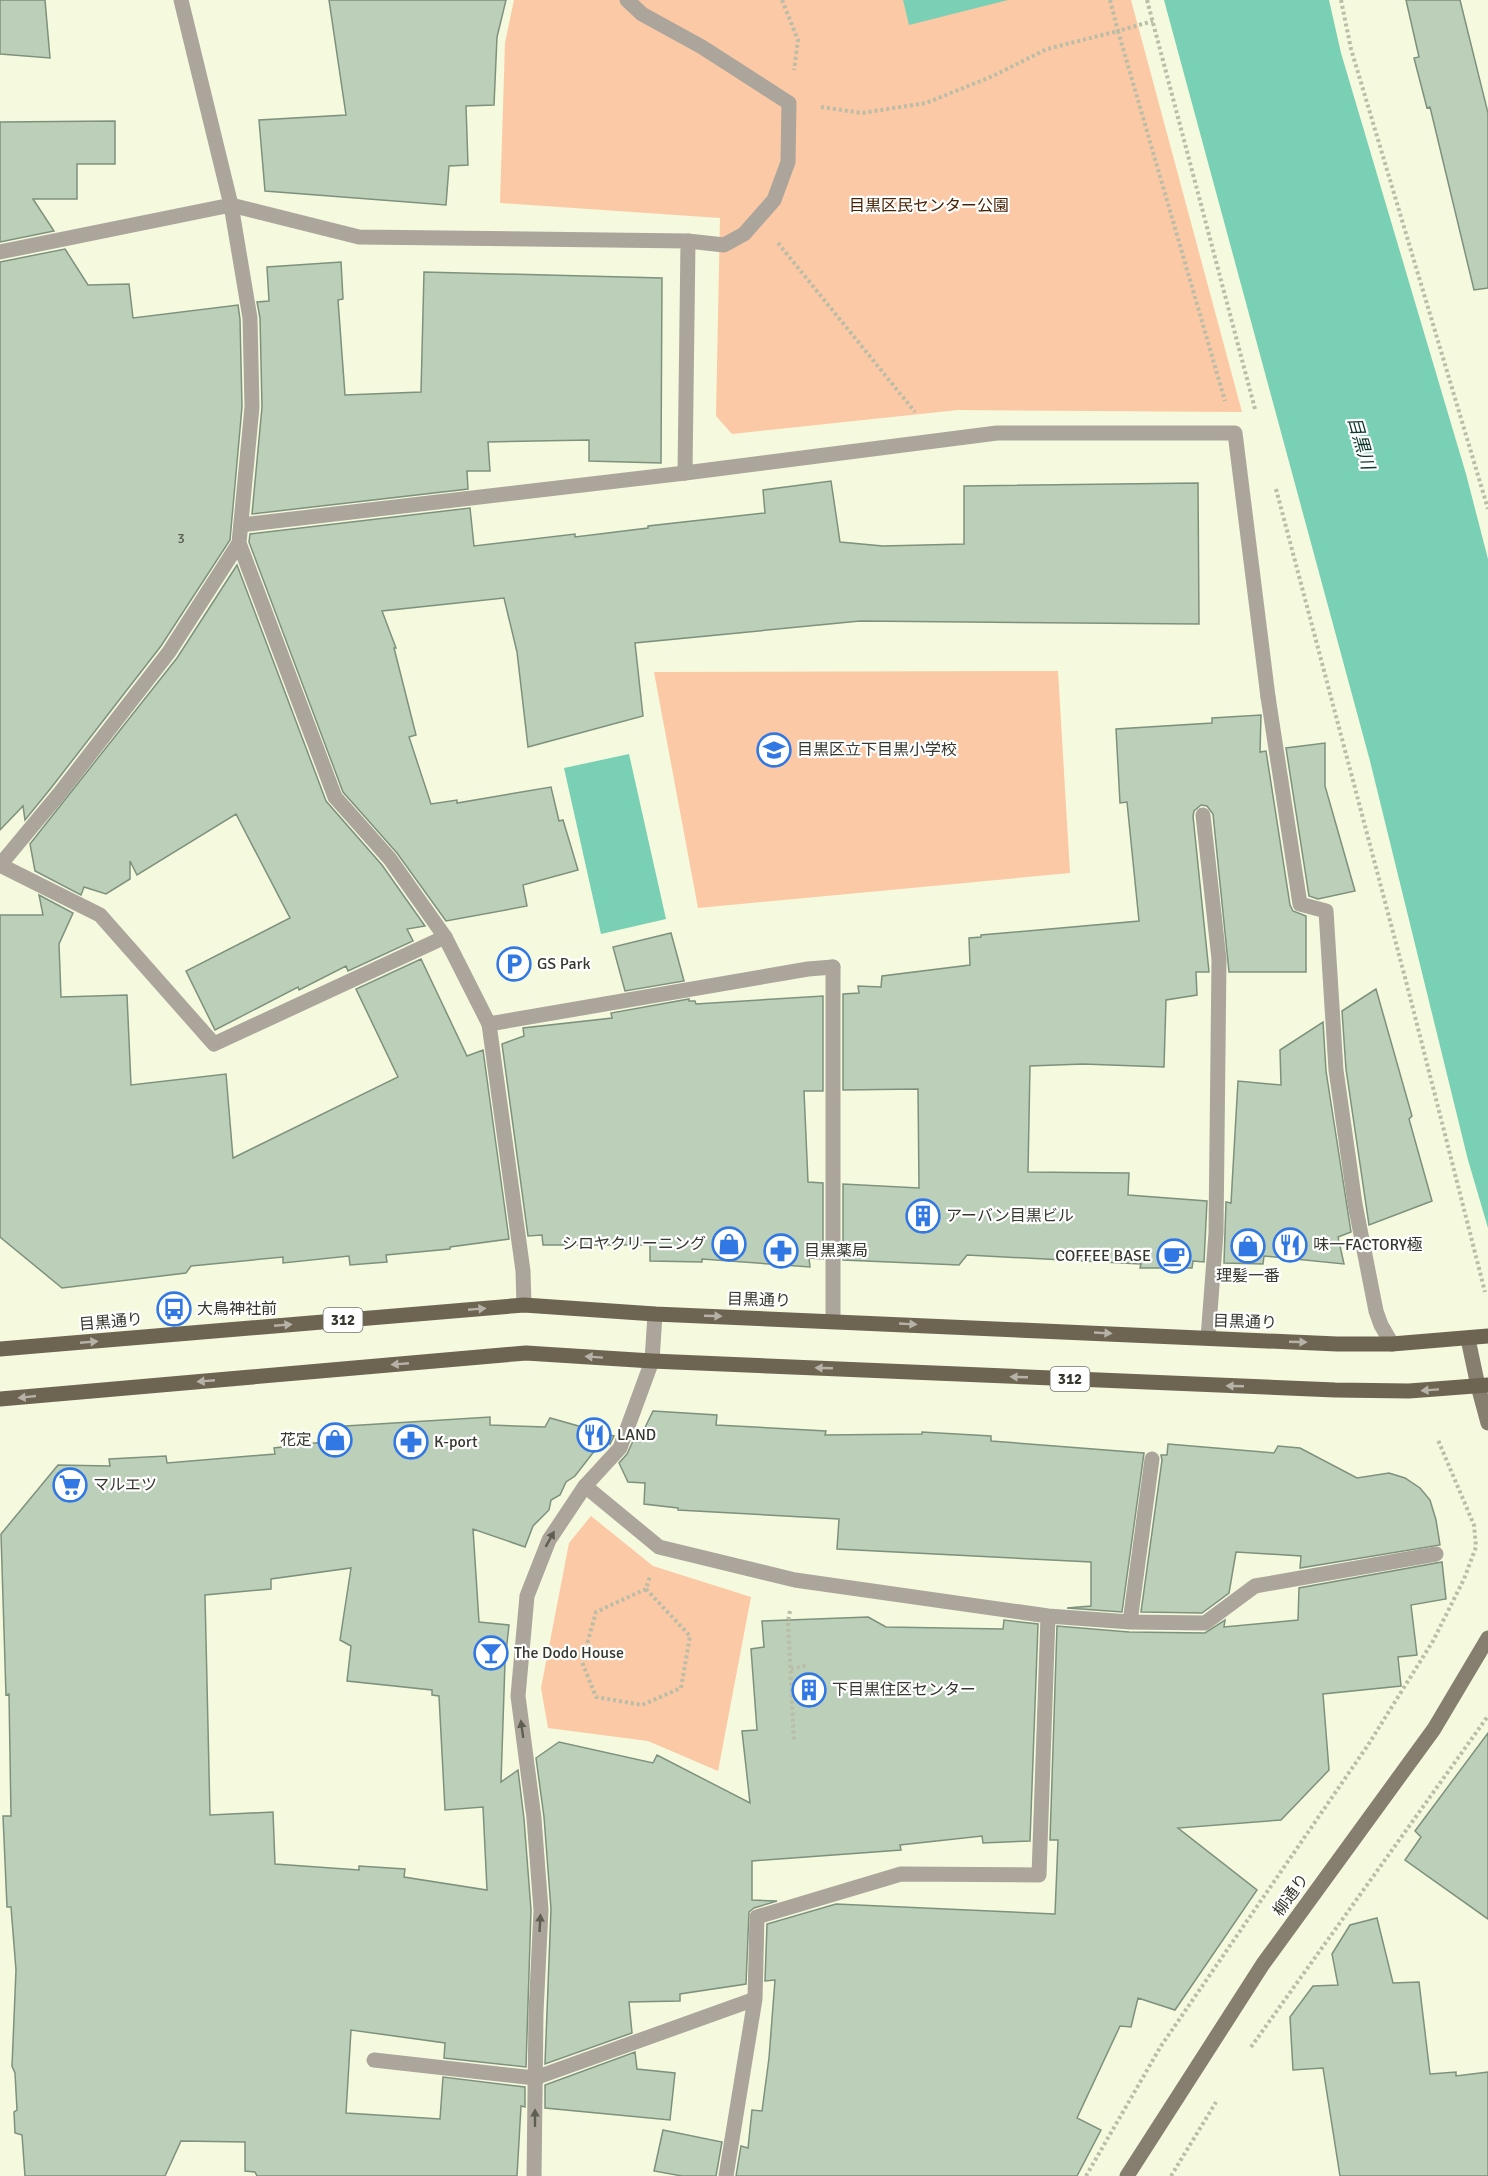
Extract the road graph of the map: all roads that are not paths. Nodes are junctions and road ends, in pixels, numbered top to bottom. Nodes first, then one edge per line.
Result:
1 (181, 0) edge
2 (627, 0) edge
3 (231, 205) junction
4 (688, 241) junction
5 (0, 252) edge
6 (685, 473) junction
7 (241, 525) junction
8 (239, 543) junction
9 (1203, 815) dead end
10 (0, 865) edge
11 (445, 937) junction
12 (489, 1024) junction
13 (524, 1305) junction
14 (655, 1314) junction
15 (833, 1321) junction
16 (1488, 1336) edge
17 (1208, 1338) junction
18 (1468, 1339) junction
19 (1392, 1344) junction
20 (0, 1348) edge
21 (652, 1361) junction
22 (1483, 1386) edge
23 (0, 1399) edge
24 (1488, 1423) edge
25 (1152, 1459) dead end
26 (585, 1486) junction
27 (1436, 1554) dead end
28 (1048, 1616) junction
29 (1130, 1622) junction
30 (1488, 1638) edge
31 (754, 2000) junction
32 (374, 2060) dead end
33 (535, 2078) junction
34 (534, 2176) edge
35 (726, 2176) edge
36 (1127, 2176) edge

1 - 3 street
2 - 4 street
3 - 4 street
3 - 5 street
3 - 7 street
4 - 6 street
6 - 7 street
6 - 19 street
7 - 8 street
8 - 10 street
8 - 11 street
9 - 17 street
10 - 11 street
11 - 12 street
12 - 13 street
12 - 15 street
13 - 14 main road, 目黒通り / 312
20 -> 13 main road, 目黒通り / 312
14 -> 15 main road, 目黒通り / 312
14 - 21 street
15 -> 17 main road, 目黒通り / 312
16 - 18 main road, 目黒通り / 312
17 -> 19 main road, 目黒通り / 312
18 - 19 main road, 目黒通り / 312
18 - 22 street
22 -> 21 main road, 312
21 -> 23 main road, 312
21 - 26 street
22 - 24 street
25 - 29 street
26 - 28 street
33 -> 26 street
27 - 29 street
28 - 29 street
28 - 31 street
30 - 36 street, 柳通り
31 - 33 street
31 - 35 street
32 - 33 street
34 -> 33 street

